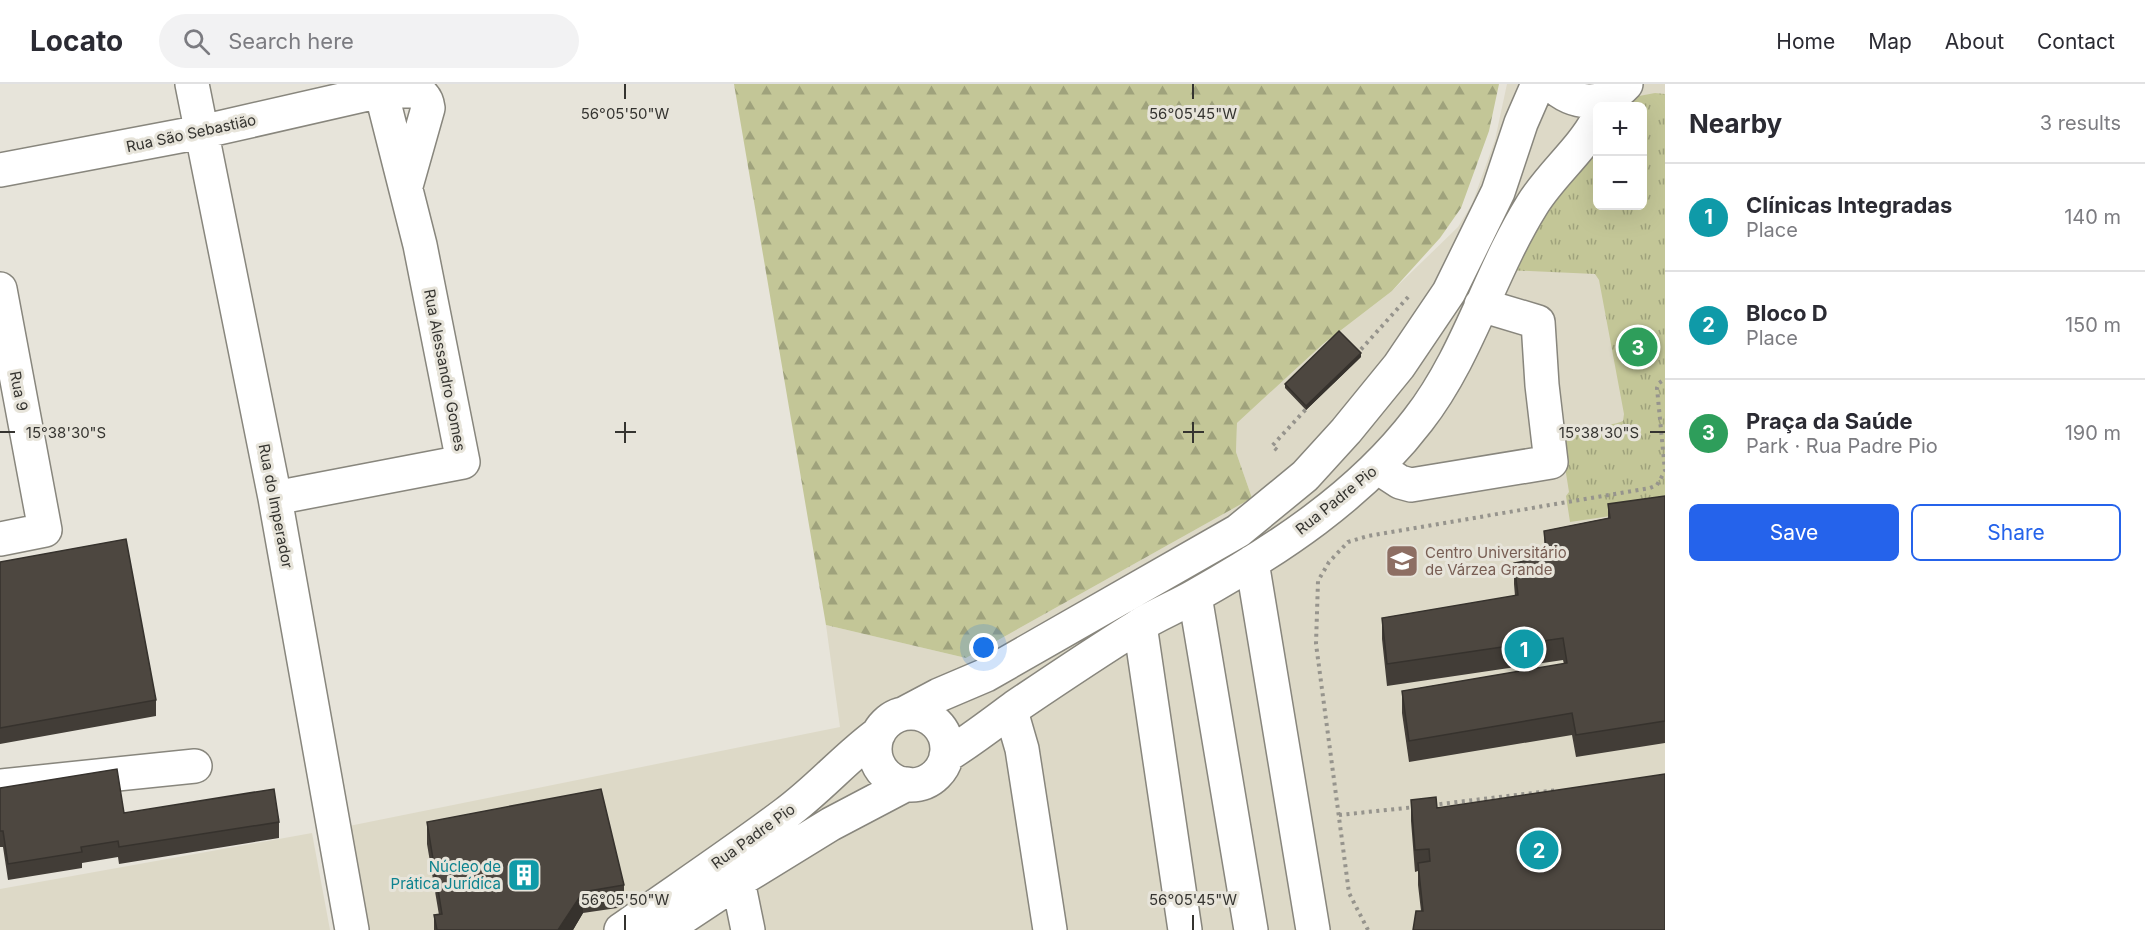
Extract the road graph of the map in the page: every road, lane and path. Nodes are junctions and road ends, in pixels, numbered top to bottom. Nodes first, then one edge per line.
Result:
1 (192, 84) edge
2 (1538, 84) edge
3 (1551, 84) edge
4 (381, 91) joint
5 (1594, 102) edge
6 (1593, 127) edge
7 (201, 132) junction
8 (0, 170) edge
9 (1416, 287) dead end
10 (0, 289) edge
11 (1481, 305) junction
12 (1348, 363) edge
13 (1310, 405) edge
14 (1276, 450) dead end
15 (1377, 467) junction
16 (275, 498) junction
17 (0, 539) edge
18 (1348, 542) dead end
19 (1252, 562) junction
20 (1195, 596) junction
21 (1140, 625) junction
22 (1011, 711) junction
23 (905, 713) junction
24 (879, 733) junction
25 (946, 756) junction
26 (195, 766) dead end
27 (907, 784) junction
28 (0, 786) edge
29 (1559, 790) edge
30 (1431, 805) edge
31 (1420, 807) edge
32 (1339, 815) junction
33 (738, 881) junction
34 (352, 930) edge
35 (621, 930) edge
36 (664, 930) edge
37 (748, 930) edge
38 (1050, 930) edge
39 (1185, 930) edge
40 (1251, 930) edge
41 (1313, 930) edge
42 (1368, 930) edge

1 - 7 street, Rua do Imperador
2 - 23 street
3 - 5 street
4 - 7 street, Rua São Sebastião
4 - 16 street, Rua Alessandro Gomes
6 - 11 street, Rua Padre Pio
7 - 8 street, Rua São Sebastião
7 - 16 street, Rua do Imperador
9 - 12 path
10 - 17 street, Rua 9
11 - 15 street, Rua Padre Pio
11 - 15 street
13 - 14 path
15 - 19 street, Rua Padre Pio
16 - 34 street, Rua do Imperador
18 - 32 path
19 - 20 street, Rua Padre Pio
19 - 41 street
20 - 21 street, Rua Padre Pio
20 - 40 street
21 - 22 street, Rua Padre Pio
21 - 39 street
22 - 25 street, Rua Padre Pio
22 - 38 street
23 - 24 street
23 - 25 street
24 - 27 street
24 - 35 street, Rua Padre Pio
25 - 27 street
26 - 28 street
27 - 33 street, Rua Padre Pio
29 - 30 path
31 - 32 path
32 - 42 path
33 - 36 street, Rua Padre Pio
33 - 37 street

